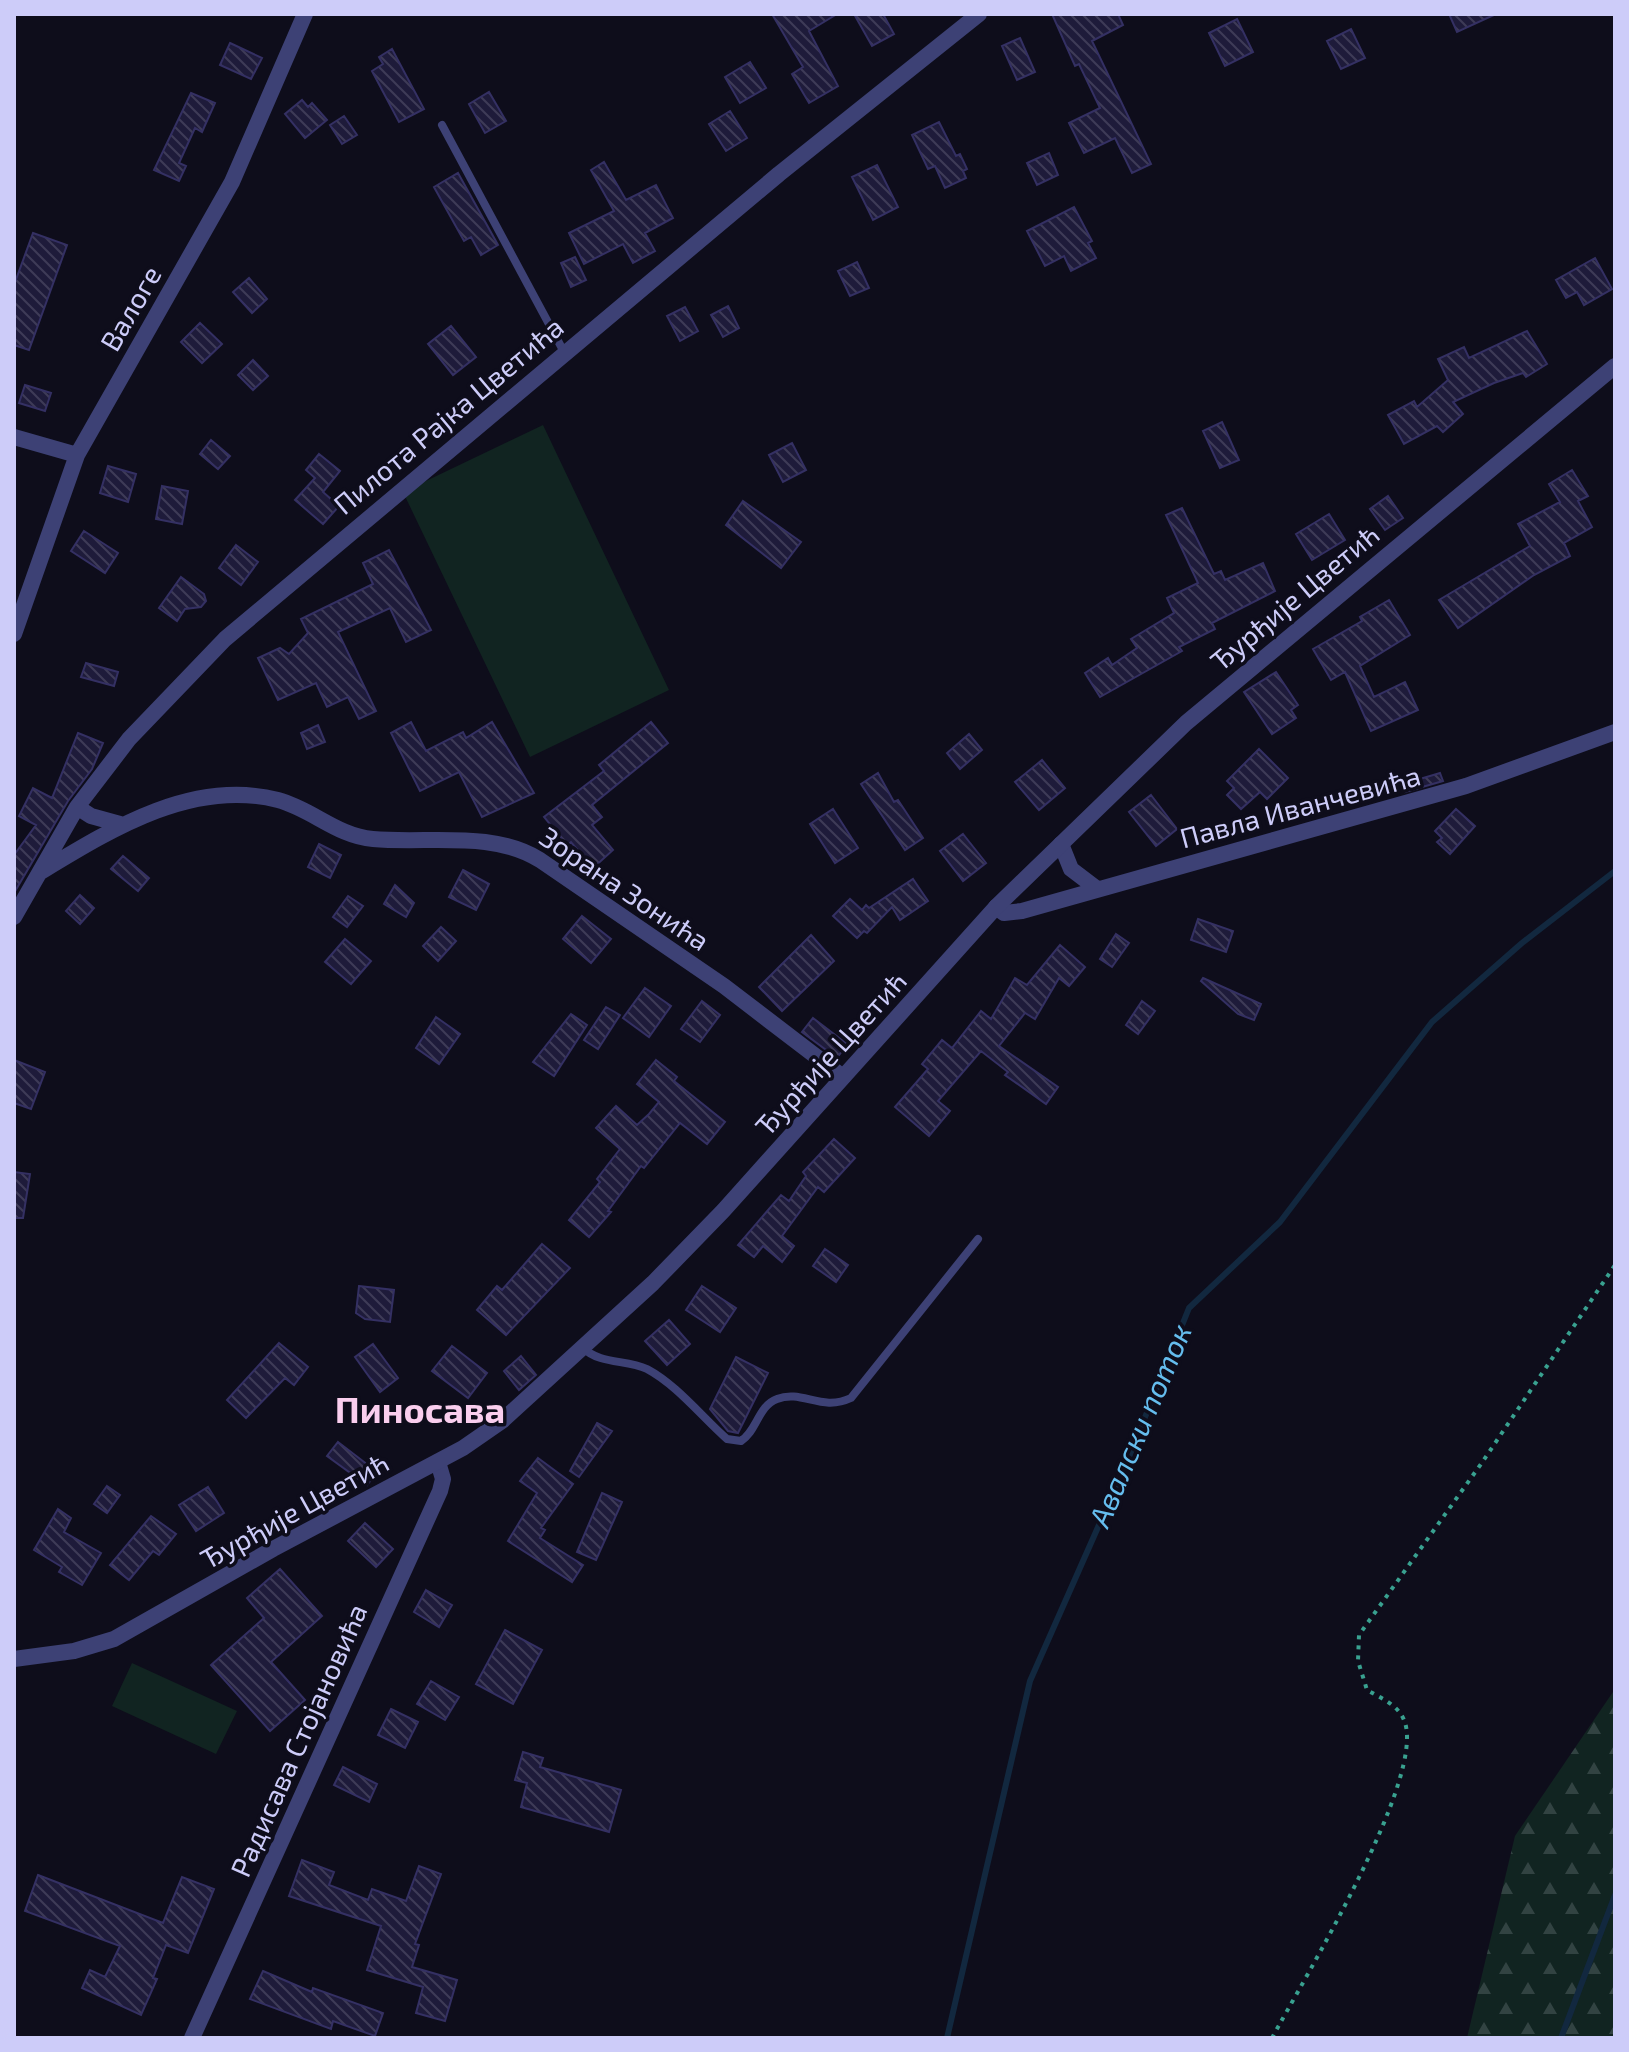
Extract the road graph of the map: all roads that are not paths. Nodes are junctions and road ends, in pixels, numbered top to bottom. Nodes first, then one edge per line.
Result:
1 (305, 14) edge
2 (979, 14) edge
3 (442, 125) dead end
4 (564, 352) junction
5 (1615, 366) edge
6 (14, 437) edge
7 (77, 455) junction
8 (14, 634) edge
9 (1615, 732) edge
10 (77, 807) junction
11 (120, 824) junction
12 (1061, 844) junction
13 (35, 875) junction
14 (1096, 888) junction
15 (996, 907) junction
16 (16, 908) edge
17 (843, 1077) junction
18 (978, 1239) dead end
19 (583, 1348) junction
20 (438, 1462) junction
21 (14, 1659) edge
22 (192, 2038) edge

1 - 7 street, Валоге
2 - 4 street, Пилота Рајка Цветића
3 - 4 lane
4 - 10 street, Пилота Рајка Цветића
5 - 12 street, Ђурђије Цветић
6 - 7 street
7 - 8 street, Валоге
9 - 14 street, Павла Иванчевића
10 - 11 street
10 - 13 street, Пилота Рајка Цветића
11 - 13 street, Зорана Зонића
11 - 17 street, Зорана Зонића
12 - 14 street
12 - 15 street, Ђурђије Цветић
13 - 16 street, Пилота Рајка Цветића
14 - 15 street, Павла Иванчевића
15 - 17 street, Ђурђије Цветић
17 - 19 street, Ђурђије Цветић
18 - 19 lane
19 - 20 street, Ђурђије Цветић
20 - 21 street, Ђурђије Цветић
20 - 22 street, Радисава Стојановића

